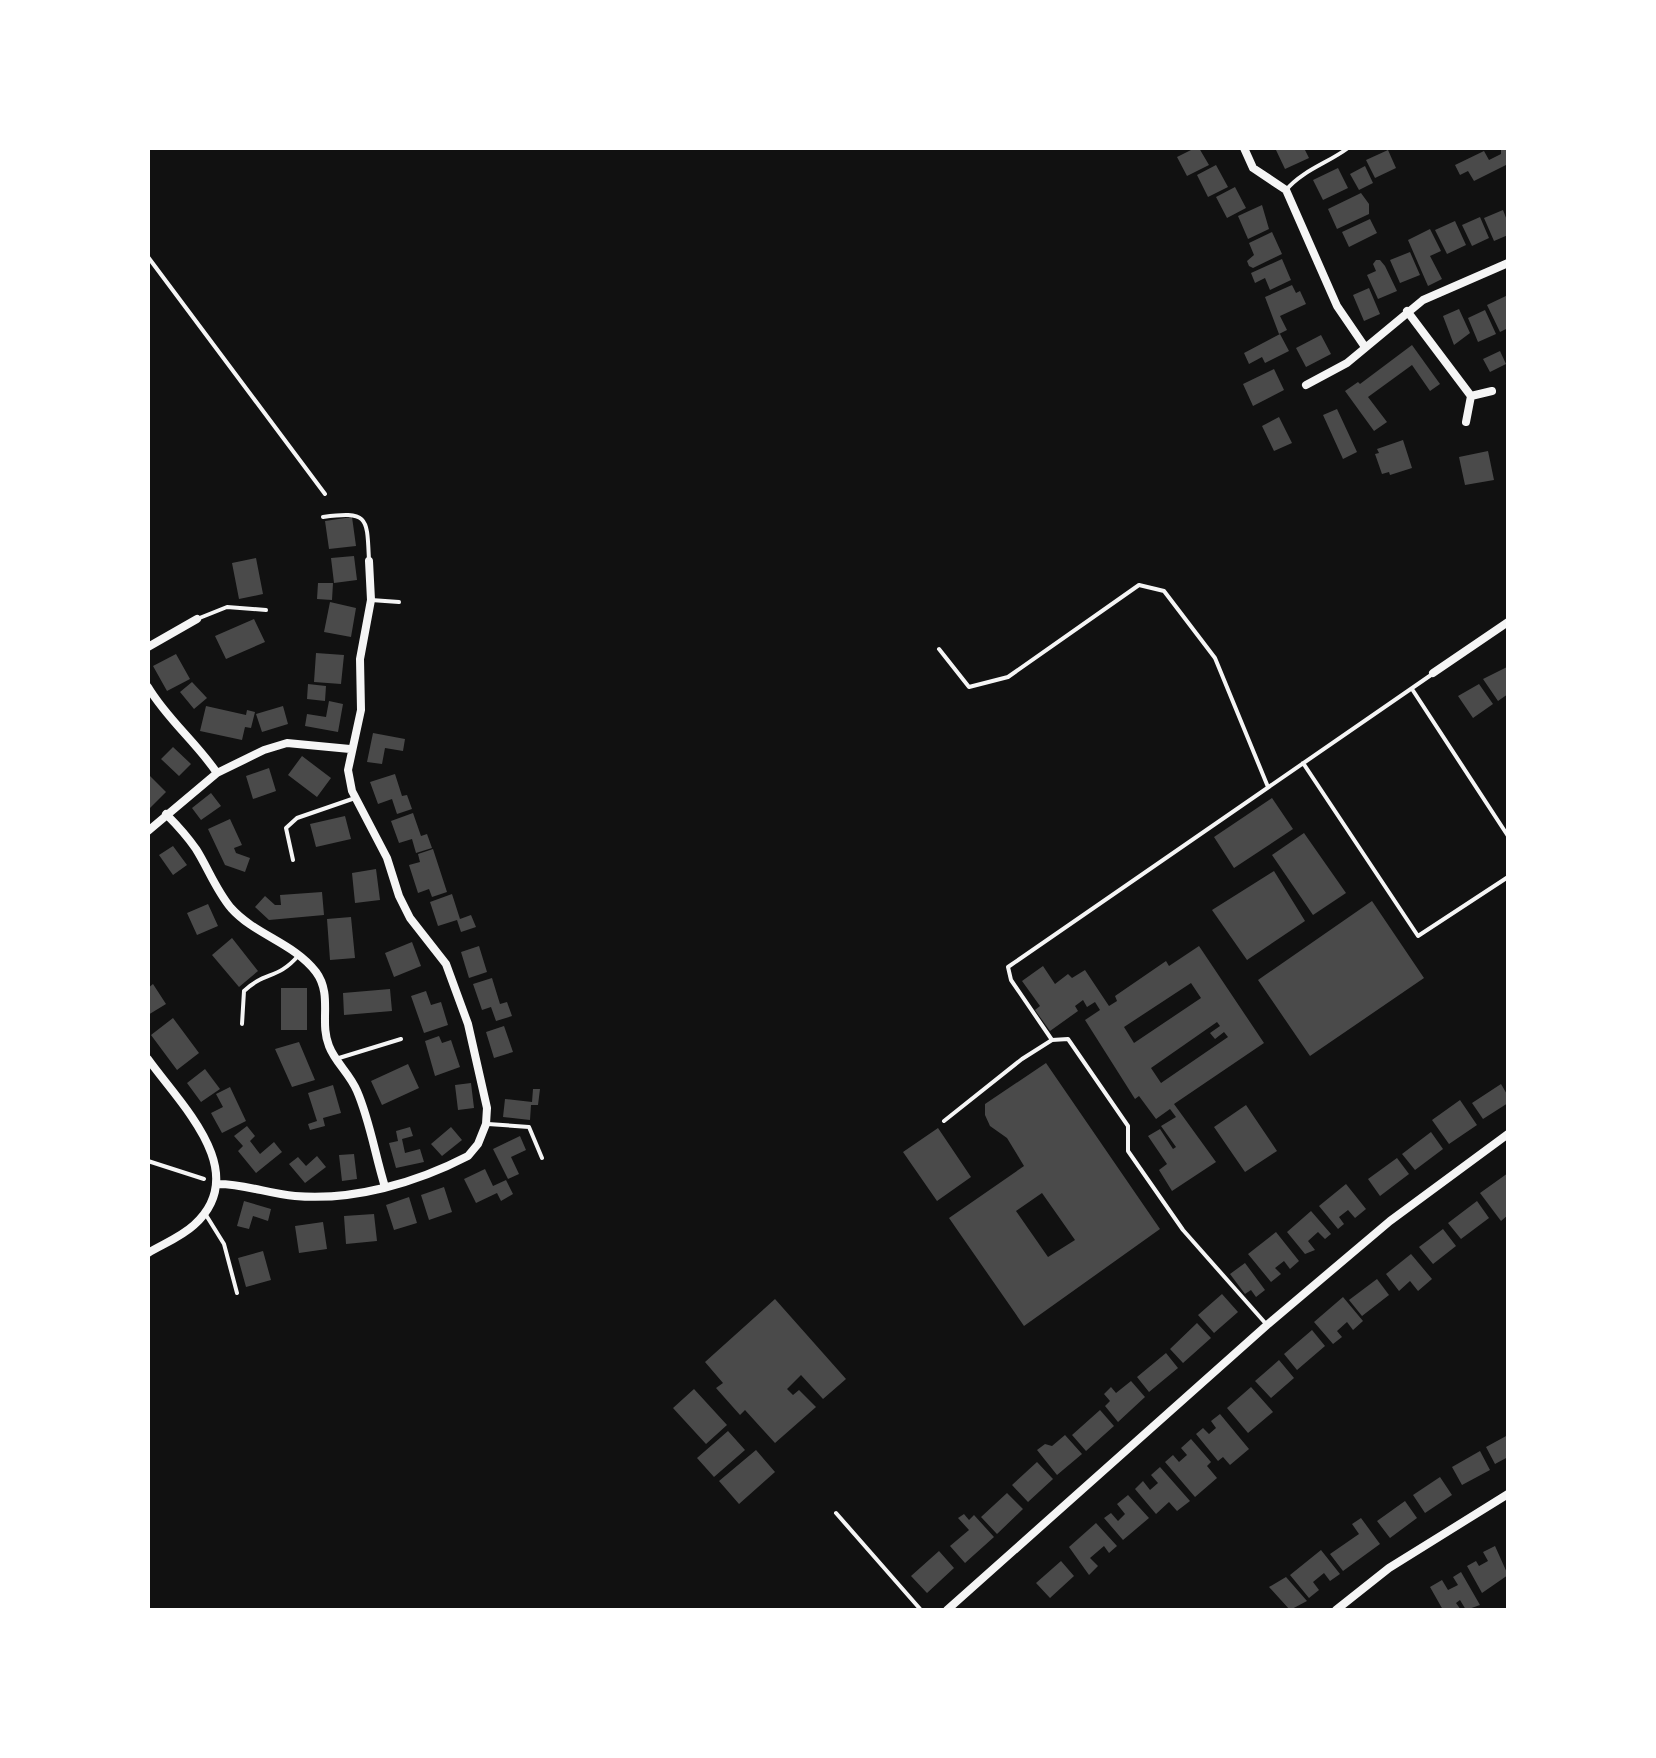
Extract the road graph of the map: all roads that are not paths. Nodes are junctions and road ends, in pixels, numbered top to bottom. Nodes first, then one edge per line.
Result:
1 (1244, 148) edge
2 (1348, 148) edge
3 (1286, 190) junction
4 (1508, 263) edge
5 (1407, 311) junction
6 (1364, 347) junction
7 (1306, 384) dead end
8 (1492, 390) dead end
9 (1471, 396) junction
10 (1466, 422) dead end
11 (323, 517) dead end
12 (370, 561) joint
13 (371, 600) junction
14 (398, 602) dead end
15 (266, 610) dead end
16 (197, 619) joint
17 (1507, 626) edge
18 (148, 648) edge
19 (938, 649) dead end
20 (1433, 673) joint
21 (148, 687) edge
22 (1412, 689) junction
23 (350, 750) junction
24 (1303, 763) junction
25 (217, 773) junction
26 (1268, 787) junction
27 (355, 798) junction
28 (166, 814) junction
29 (148, 831) edge
30 (1508, 836) edge
31 (293, 860) dead end
32 (1508, 877) edge
33 (298, 956) junction
34 (242, 1024) dead end
35 (401, 1039) dead end
36 (1052, 1040) junction
37 (148, 1059) edge
38 (338, 1059) junction
39 (944, 1121) dead end
40 (486, 1124) junction
41 (1508, 1134) edge
42 (542, 1158) dead end
43 (218, 1184) junction
44 (384, 1186) junction
45 (204, 1213) junction
46 (148, 1253) edge
47 (237, 1293) dead end
48 (1267, 1324) junction
49 (1508, 1494) edge
50 (836, 1513) dead end
51 (922, 1610) edge
52 (948, 1610) edge
53 (1336, 1610) edge

1 - 3 street
2 - 3 lane
3 - 6 street
4 - 5 street
5 - 6 street
5 - 9 street
6 - 7 street
8 - 9 street
9 - 10 street
11 - 12 lane
12 - 13 street
13 - 14 lane
13 - 23 street
15 - 16 lane
16 - 18 street
17 - 20 street
19 - 26 lane
20 - 22 lane
21 - 25 street
22 - 24 lane
22 - 30 lane
23 - 25 street
23 - 27 street
24 - 26 lane
24 - 32 lane
25 - 28 street
26 - 36 lane
27 - 31 lane
27 - 40 street
28 - 29 street
28 - 33 street
33 - 34 lane
33 - 38 street
35 - 38 lane
36 - 39 lane
36 - 48 lane
37 - 43 street
38 - 44 street
40 - 42 lane
40 - 44 street
41 - 48 street
43 - 44 street
43 - 45 street
45 - 46 street
45 - 47 lane
48 - 52 street
49 - 53 street
50 - 51 lane

